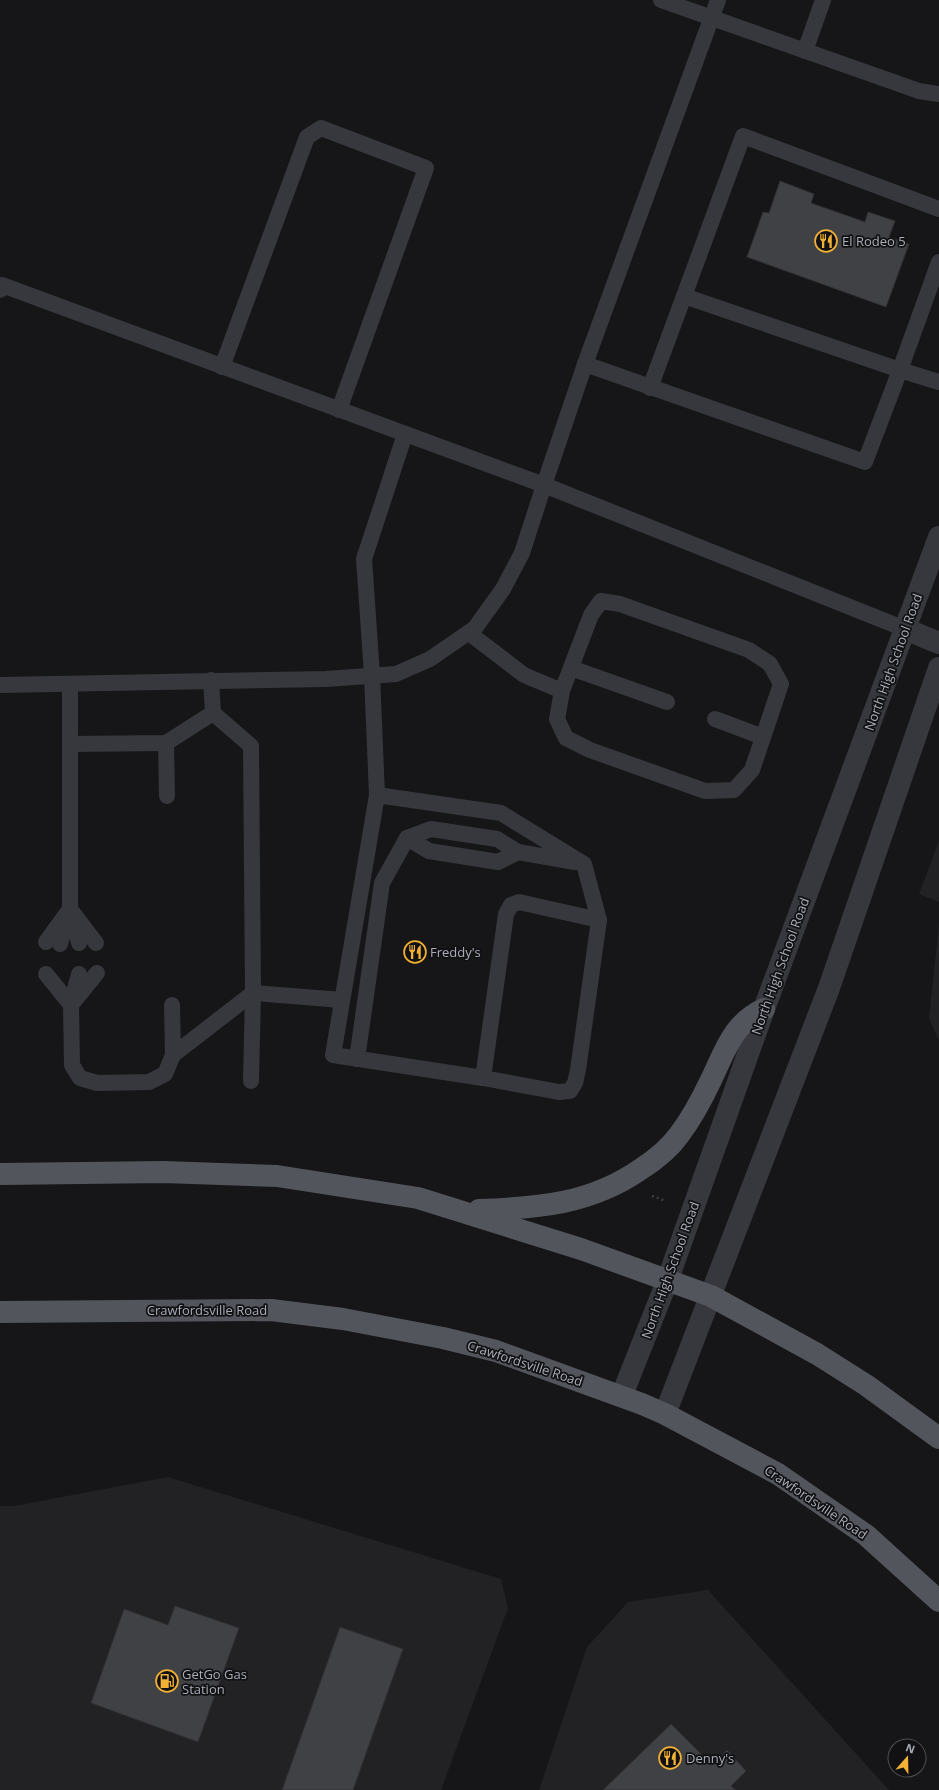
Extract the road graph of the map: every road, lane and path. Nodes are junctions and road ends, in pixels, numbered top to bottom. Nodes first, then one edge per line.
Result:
1 (661, 0) edge
2 (718, 0) edge
3 (823, 0) edge
4 (712, 18) junction
5 (805, 51) junction
6 (939, 94) edge
7 (939, 208) edge
8 (939, 262) edge
9 (0, 290) edge
10 (684, 296) junction
11 (585, 364) junction
12 (222, 367) junction
13 (900, 370) junction
14 (939, 382) edge
15 (650, 388) junction
16 (339, 410) junction
17 (405, 434) junction
18 (544, 485) junction
19 (939, 537) edge
20 (905, 629) junction
21 (469, 633) junction
22 (939, 643) edge
23 (571, 668) junction
24 (939, 668) edge
25 (372, 675) junction
26 (211, 680) junction
27 (0, 684) edge
28 (70, 684) junction
29 (562, 691) junction
30 (667, 702) dead end
31 (212, 713) junction
32 (714, 719) dead end
33 (763, 737) junction
34 (166, 743) junction
35 (70, 744) junction
36 (377, 795) junction
37 (167, 796) dead end
38 (407, 838) junction
39 (518, 852) junction
40 (584, 864) junction
41 (70, 909) junction
42 (599, 920) junction
43 (53, 943) dead end
44 (79, 943) dead end
45 (96, 943) dead end
46 (97, 973) dead end
47 (53, 974) dead end
48 (79, 974) dead end
49 (253, 993) junction
50 (342, 1000) junction
51 (172, 1005) dead end
52 (71, 1006) junction
53 (764, 1009) junction
54 (173, 1055) junction
55 (357, 1059) junction
56 (482, 1078) junction
57 (251, 1081) dead end
58 (0, 1174) edge
59 (463, 1211) junction
60 (668, 1279) junction
61 (711, 1296) junction
62 (0, 1312) edge
63 (622, 1396) junction
64 (665, 1414) junction
65 (939, 1438) edge
66 (939, 1601) edge

1 - 4 lane
2 - 4 lane
3 - 5 lane
4 - 5 lane
4 - 11 lane
5 - 6 lane
7 - 10 lane
8 - 13 lane
9 - 12 lane
10 - 13 lane
10 - 15 lane
11 - 15 lane
11 - 18 lane
12 - 16 lane
12 - 16 lane
13 - 14 lane
13 - 15 lane
16 - 17 lane
17 - 18 lane
17 - 25 lane
18 - 20 lane
18 - 21 lane
19 - 20 street, North High School Road
20 - 22 street
20 - 53 street, North High School Road
21 - 25 lane
21 - 29 lane
23 - 29 lane
23 - 30 lane
23 - 33 lane
24 - 61 street
25 - 26 lane
25 - 36 lane
26 - 28 lane
26 - 31 lane
27 - 28 lane
28 - 35 lane
29 - 33 lane
31 - 34 lane
31 - 49 lane
32 - 33 lane
34 - 35 lane
34 - 37 lane
35 - 41 lane
36 - 40 lane
36 - 50 lane
38 - 39 lane
38 - 39 lane
38 - 55 lane
39 - 40 lane
40 - 42 lane
41 - 43 lane
41 - 44 lane
41 - 45 lane
42 - 56 lane
42 - 56 lane
46 - 52 lane
47 - 52 lane
48 - 52 lane
49 - 50 lane
49 - 54 lane
49 - 57 lane
50 - 55 lane
51 - 54 lane
52 - 54 lane
53 - 59 main road
53 - 60 street, North High School Road
55 - 56 lane
58 - 59 main road
59 - 60 main road
60 - 61 main road
60 - 63 street, North High School Road
61 - 64 street
61 - 65 main road
62 - 63 main road, Crawfordsville Road
63 - 64 main road, Crawfordsville Road
64 - 66 main road, Crawfordsville Road

